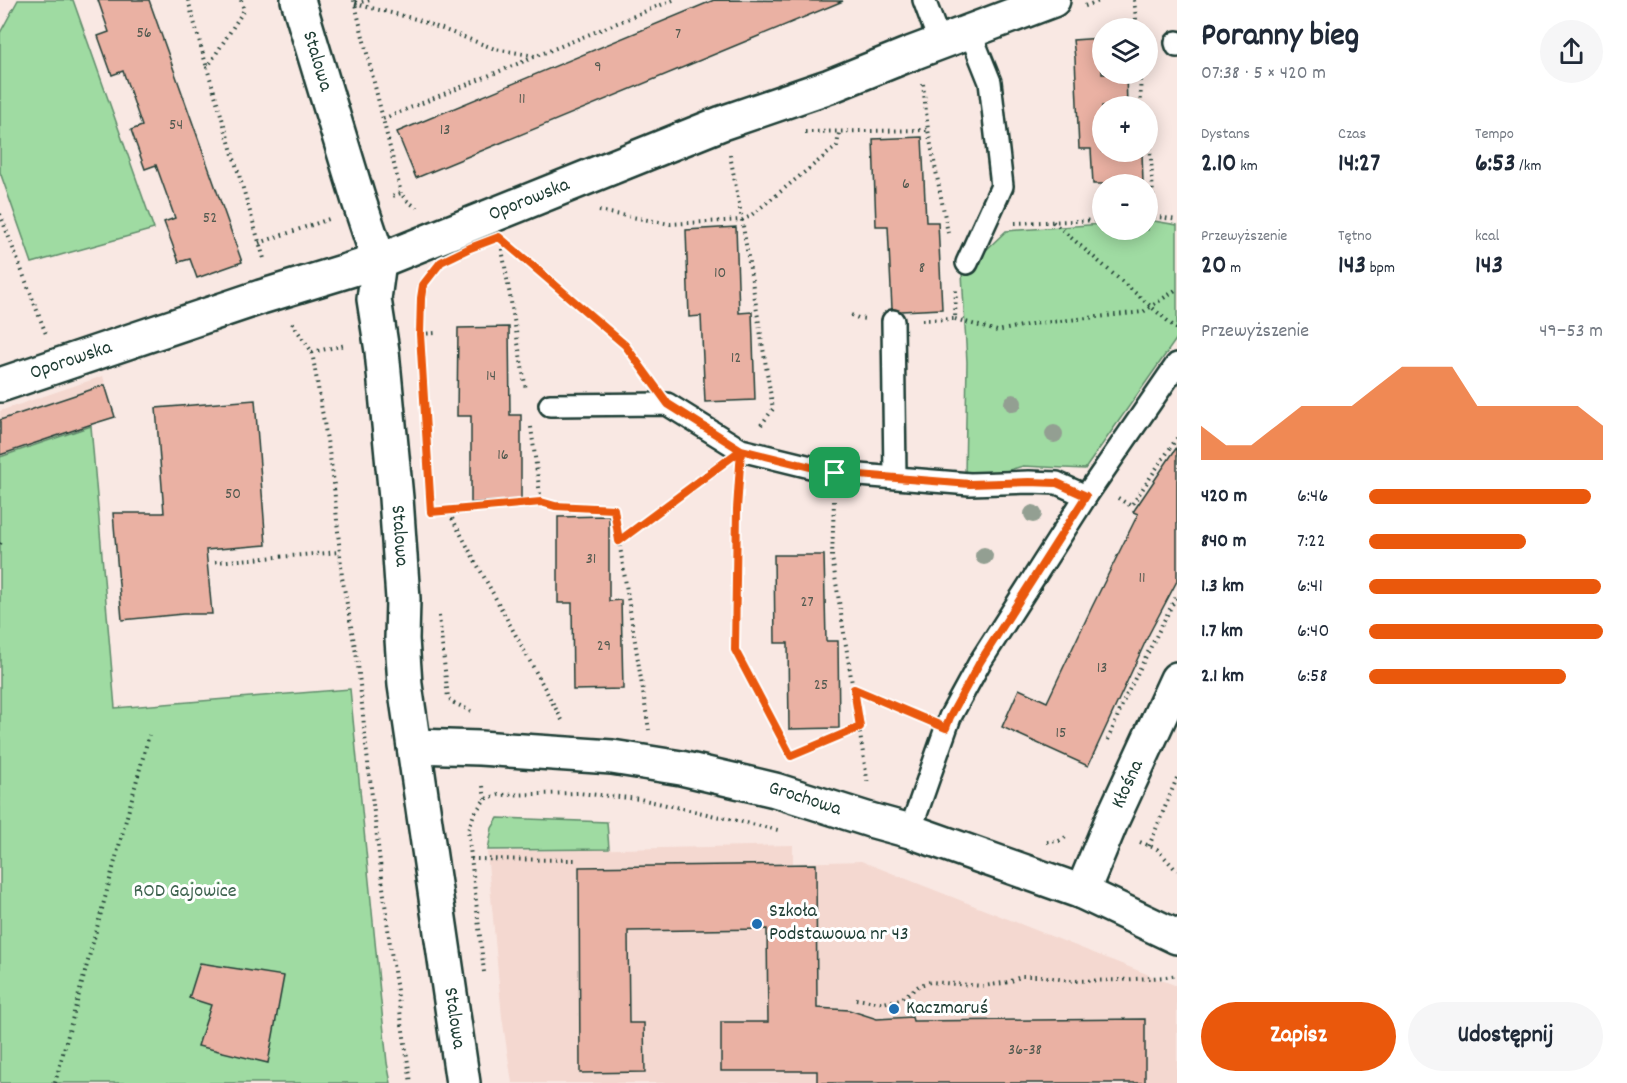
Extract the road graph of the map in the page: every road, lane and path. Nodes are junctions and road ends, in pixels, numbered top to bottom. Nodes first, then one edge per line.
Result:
1 (188, 0) edge
2 (241, 0) edge
3 (298, 0) edge
4 (370, 0) edge
5 (673, 0) edge
6 (924, 0) edge
7 (1053, 0) edge
8 (1134, 0) edge
9 (354, 2) edge
10 (1136, 18) edge
11 (955, 37) junction
12 (536, 57) junction
13 (207, 68) junction
14 (923, 83) dead end
15 (384, 119) junction
16 (928, 130) junction
17 (797, 132) dead end
18 (839, 133) junction
19 (729, 149) dead end
20 (401, 192) dead end
21 (599, 211) dead end
22 (0, 214) edge
23 (1158, 218) edge
24 (331, 219) dead end
25 (742, 220) junction
26 (1092, 220) edge
27 (1177, 220) edge
28 (1053, 222) junction
29 (984, 225) junction
30 (950, 242) dead end
31 (259, 243) junction
32 (508, 244) dead end
33 (502, 245) dead end
34 (379, 261) junction
35 (967, 263) dead end
36 (267, 269) dead end
37 (431, 275) dead end
38 (1177, 289) edge
39 (1151, 307) junction
40 (286, 315) dead end
41 (955, 319) dead end
42 (893, 321) dead end
43 (1177, 329) edge
44 (436, 333) dead end
45 (420, 334) junction
46 (413, 335) dead end
47 (47, 338) dead end
48 (351, 344) dead end
49 (312, 352) junction
50 (1177, 364) edge
51 (0, 386) edge
52 (527, 398) dead end
53 (424, 404) dead end
54 (668, 404) junction
55 (550, 405) dead end
56 (530, 420) dead end
57 (1177, 438) edge
58 (741, 450) junction
59 (835, 473) junction
60 (895, 477) junction
61 (1090, 491) junction
62 (430, 502) dead end
63 (541, 502) junction
64 (448, 511) junction
65 (431, 512) junction
66 (431, 521) dead end
67 (619, 541) junction
68 (340, 552) junction
69 (215, 562) dead end
70 (439, 614) dead end
71 (1177, 679) edge
72 (854, 689) junction
73 (479, 712) dead end
74 (566, 725) dead end
75 (860, 727) junction
76 (946, 728) junction
77 (149, 735) dead end
78 (650, 735) dead end
79 (414, 746) junction
80 (1177, 778) edge
81 (483, 786) dead end
82 (868, 786) dead end
83 (485, 799) junction
84 (910, 831) junction
85 (786, 832) dead end
86 (1133, 839) dead end
87 (1149, 846) junction
88 (471, 859) junction
89 (578, 860) dead end
90 (1177, 871) edge
91 (1082, 892) junction
92 (1177, 937) edge
93 (1177, 975) edge
94 (486, 982) dead end
95 (856, 999) dead end
96 (55, 1083) edge
97 (411, 1083) edge
98 (463, 1083) edge

1 - 13 path
2 - 13 path
3 - 34 street, Stalowa
4 - 9 path
5 - 12 path
6 - 11 lane
7 - 11 street, Oporowska
8 - 10 path
9 - 12 path
9 - 15 path
11 - 29 lane
11 - 34 street, Oporowska
12 - 15 path
13 - 31 path
14 - 16 path
15 - 20 path
16 - 18 path
16 - 30 path
17 - 18 path
18 - 25 path
19 - 25 path
21 - 25 path
22 - 47 path
23 - 27 path
24 - 31 path
25 - 58 path
26 - 28 path
28 - 29 path
28 - 39 path
29 - 35 lane
31 - 36 path
32 - 54 path
33 - 52 path
34 - 51 street, Oporowska
34 - 79 street, Stalowa
37 - 45 path
38 - 39 path
39 - 41 path
39 - 43 path
40 - 49 path
42 - 60 lane
44 - 45 path
45 - 46 path
45 - 53 path
48 - 49 path
49 - 68 path
50 - 61 lane
54 - 55 lane
54 - 58 lane
56 - 63 path
57 - 61 path
58 - 59 lane
58 - 67 path
58 - 75 path
59 - 60 lane
59 - 72 path
60 - 61 lane
61 - 76 lane
62 - 65 path
63 - 64 path
63 - 67 path
64 - 65 path
64 - 74 path
65 - 66 path
67 - 78 path
68 - 69 path
68 - 97 path
70 - 73 path
71 - 91 street, Kłośna
72 - 75 path
72 - 76 path
75 - 82 path
76 - 84 lane
77 - 96 path
79 - 84 street, Grochowa
79 - 98 street, Stalowa
80 - 87 path
81 - 83 path
83 - 85 path
83 - 88 path
84 - 91 street, Grochowa
86 - 87 path
87 - 90 path
88 - 89 path
88 - 94 path
91 - 92 street, Grochowa
93 - 95 path

